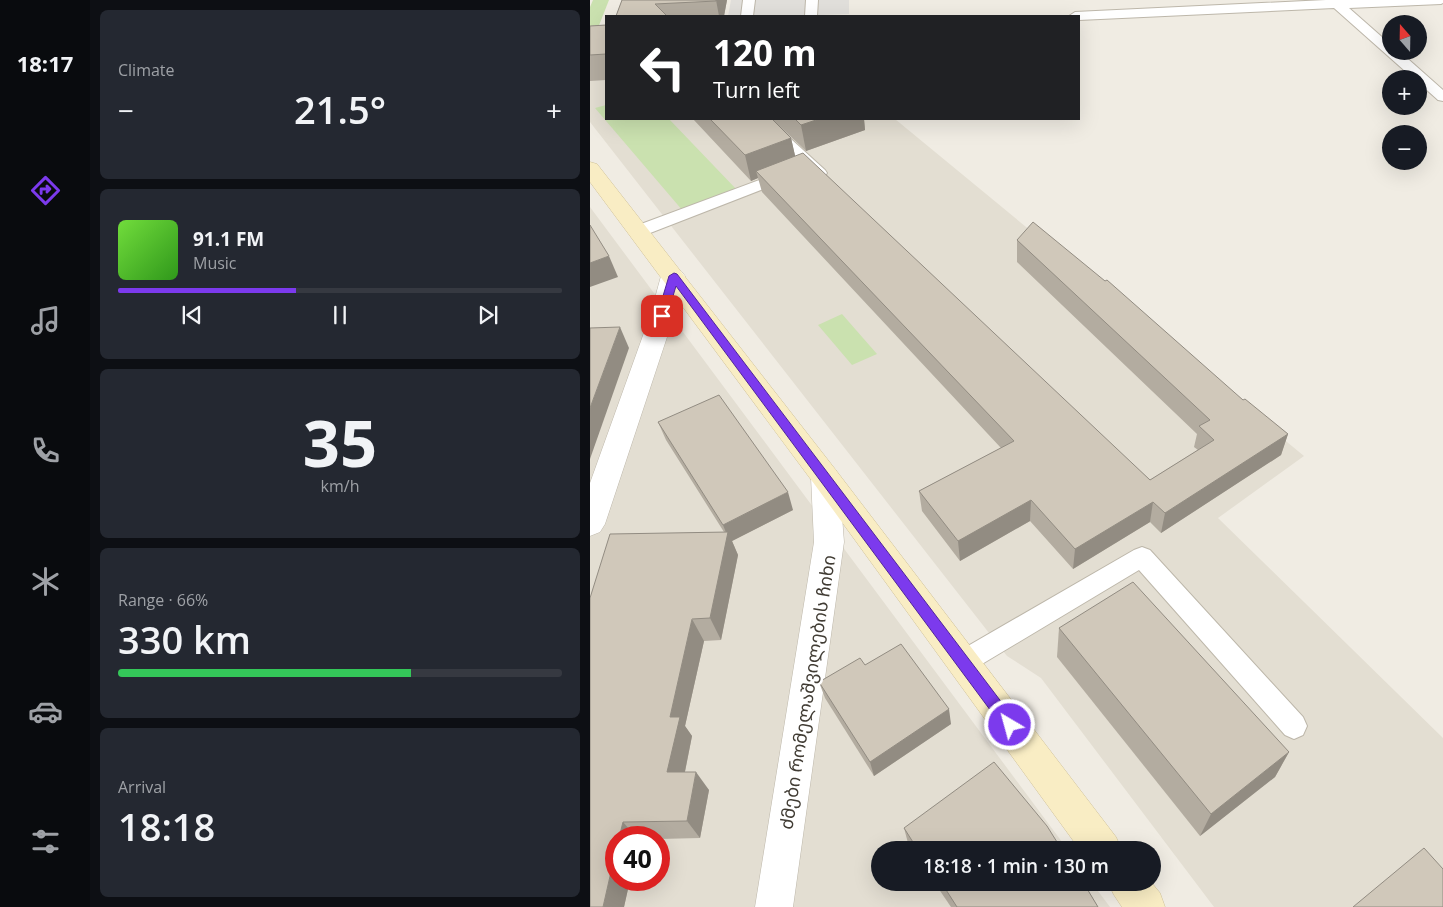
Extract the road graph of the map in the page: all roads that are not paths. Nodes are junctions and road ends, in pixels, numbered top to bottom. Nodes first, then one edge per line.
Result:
1 (749, 0) edge
2 (812, 0) edge
3 (1441, 0) edge
4 (1334, 2) edge
5 (747, 15) edge
6 (811, 15) edge
7 (1080, 16) edge
8 (1443, 97) edge
9 (763, 120) edge
10 (811, 166) junction
11 (590, 168) edge
12 (832, 186) edge
13 (639, 231) junction
14 (674, 276) junction
15 (825, 476) junction
16 (590, 524) edge
17 (963, 662) junction
18 (1294, 726) dead end
19 (1096, 841) edge
20 (1134, 891) edge
21 (774, 907) edge
22 (1146, 907) edge

1 - 5 lane
2 - 6 lane
3 - 4 lane
4 - 7 lane
4 - 8 lane
9 - 10 lane
10 - 12 lane
10 - 13 lane
11 - 13 street
13 - 14 street
14 - 15 street
14 - 16 street
15 - 17 street
15 - 21 street, ძმები რომელაშვილების ჩიხი
17 - 18 lane
17 - 19 street
20 - 22 street

